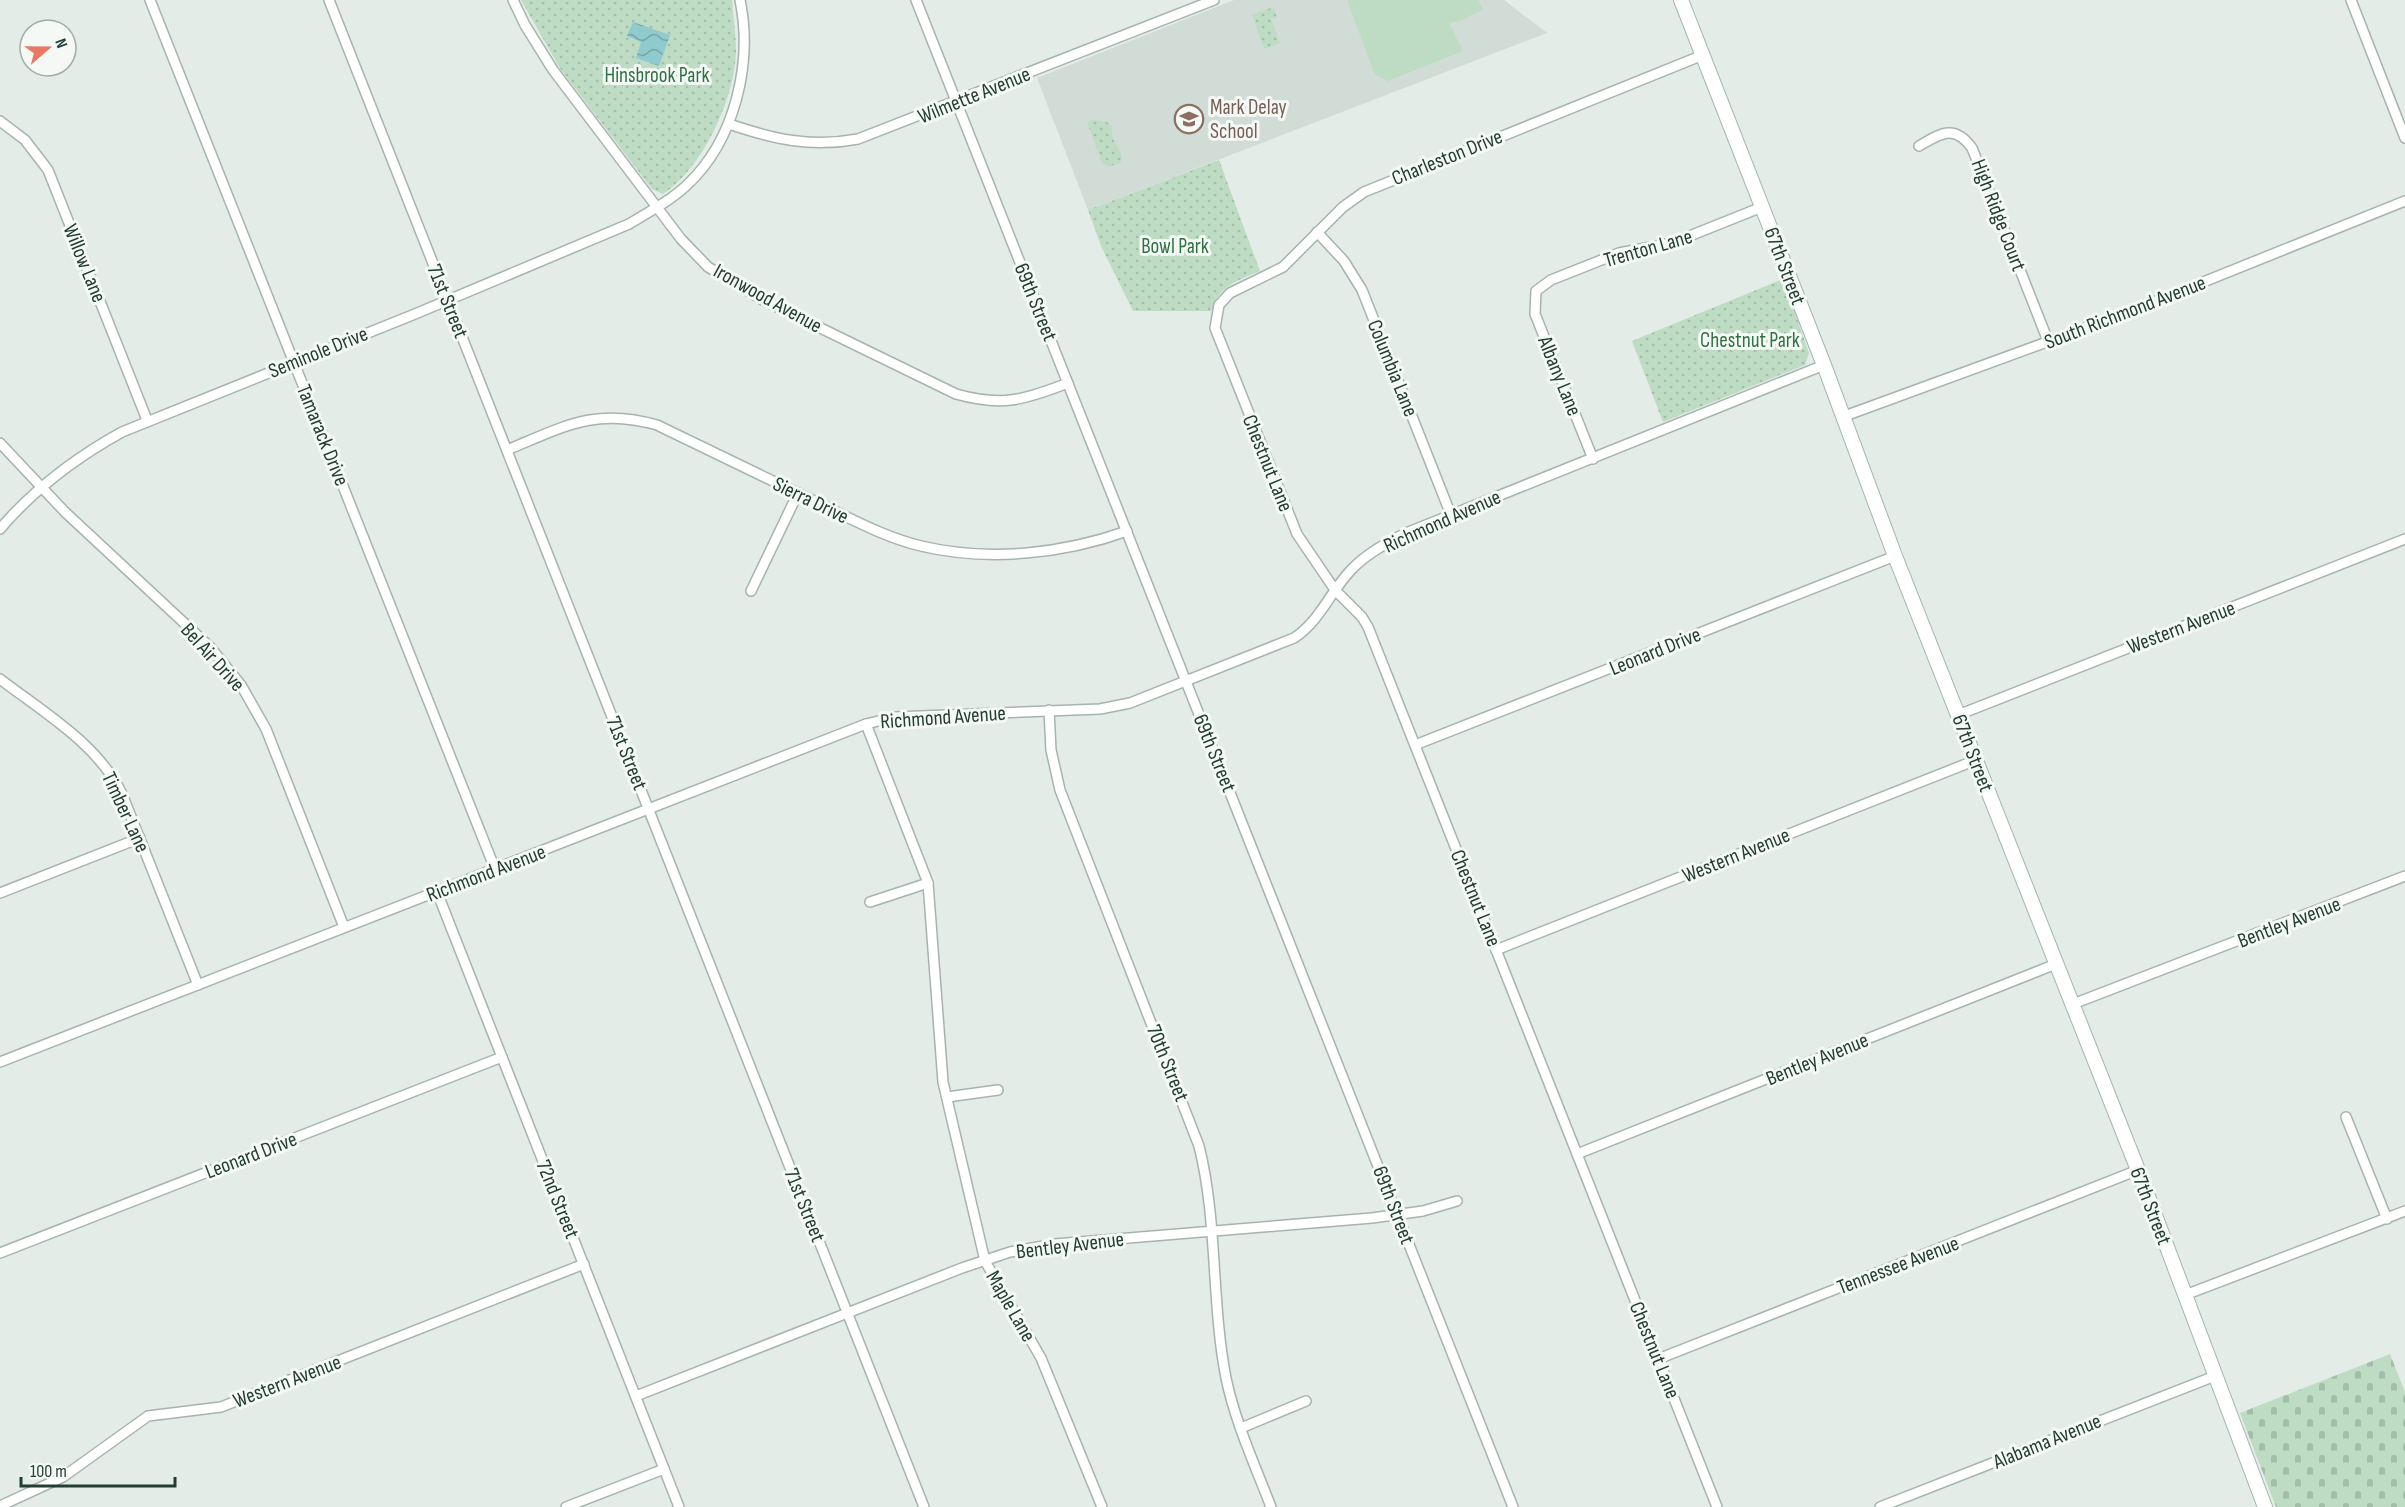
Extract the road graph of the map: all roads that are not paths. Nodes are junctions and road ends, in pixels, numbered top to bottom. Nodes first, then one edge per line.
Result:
1 (150, 0) edge
2 (328, 0) edge
3 (513, 0) edge
4 (740, 0) edge
5 (916, 0) edge
6 (1214, 0) edge
7 (1681, 0) edge
8 (2351, 0) edge
9 (1703, 55) junction
10 (957, 102) junction
11 (0, 121) edge
12 (729, 124) junction
13 (2405, 138) edge
14 (1919, 146) dead end
15 (2405, 201) edge
16 (1762, 207) junction
17 (658, 208) junction
18 (1317, 232) junction
19 (1536, 291) joint
20 (448, 300) junction
21 (1219, 305) joint
22 (2048, 341) junction
23 (294, 362) junction
24 (1824, 365) junction
25 (1068, 383) junction
26 (1842, 417) junction
27 (147, 420) junction
28 (0, 443) edge
29 (507, 450) junction
30 (1593, 459) junction
31 (39, 486) junction
32 (798, 493) junction
33 (1451, 515) junction
34 (0, 529) edge
35 (1127, 531) junction
36 (2405, 539) edge
37 (1895, 556) junction
38 (751, 591) dead end
39 (1335, 591) junction
40 (0, 679) edge
41 (1186, 681) junction
42 (1049, 710) junction
43 (1958, 715) junction
44 (867, 724) junction
45 (1415, 745) junction
46 (1976, 760) junction
47 (649, 810) junction
48 (140, 838) junction
49 (495, 869) junction
50 (2405, 876) edge
51 (928, 883) junction
52 (436, 892) junction
53 (0, 893) edge
54 (870, 902) dead end
55 (344, 927) junction
56 (1496, 950) junction
57 (2056, 964) junction
58 (198, 985) junction
59 (2073, 1004) junction
60 (502, 1057) junction
61 (0, 1062) edge
62 (998, 1090) dead end
63 (947, 1097) junction
64 (2346, 1117) dead end
65 (1577, 1154) junction
66 (2138, 1170) junction
67 (1457, 1201) dead end
68 (2405, 1211) edge
69 (1397, 1214) junction
70 (2387, 1219) junction
71 (1212, 1231) junction
72 (0, 1253) edge
73 (985, 1261) junction
74 (584, 1264) junction
75 (2185, 1294) junction
76 (847, 1313) junction
77 (1658, 1359) junction
78 (2215, 1376) junction
79 (636, 1396) junction
80 (1306, 1401) dead end
81 (1241, 1428) junction
82 (664, 1469) junction
83 (0, 1506) edge
84 (566, 1507) edge
85 (679, 1507) edge
86 (924, 1507) edge
87 (1102, 1507) edge
88 (1271, 1507) edge
89 (1513, 1507) edge
90 (1717, 1507) edge
91 (1880, 1507) edge
92 (2265, 1507) edge

1 - 23 street, Tamarack Drive
2 - 20 street, 71st Street
3 - 17 street, Ironwood Avenue
4 - 12 street, Seminole Drive
5 - 10 street, 69th Street
6 - 10 street, Wilmette Avenue
7 - 9 street, 67th Street
8 - 13 street
9 - 16 street, 67th Street
9 - 18 street, Charleston Drive
10 - 12 street, Wilmette Avenue
10 - 25 street, 69th Street
11 - 27 street, Willow Lane
12 - 17 street, Seminole Drive
14 - 22 street, High Ridge Court
15 - 22 street, South Richmond Avenue
16 - 19 street, Trenton Lane
16 - 24 street, 67th Street
17 - 20 street, Seminole Drive
17 - 25 street, Ironwood Avenue
18 - 21 street, Charleston Drive
18 - 33 street, Columbia Lane
19 - 30 street, Albany Lane
20 - 23 street, Seminole Drive
20 - 29 street, 71st Street
21 - 39 street, Chestnut Lane
22 - 26 street, South Richmond Avenue
23 - 27 street, Seminole Drive
23 - 49 street, Tamarack Drive
24 - 26 street, 67th Street
24 - 30 street, Richmond Avenue
25 - 35 street, 69th Street
26 - 37 street, 67th Street
27 - 31 street, Seminole Drive
28 - 31 street, Bel Air Drive
29 - 32 street, Sierra Drive
29 - 47 street, 71st Street
30 - 33 street, Richmond Avenue
31 - 34 street, Seminole Drive
31 - 55 street, Bel Air Drive
32 - 35 street, Sierra Drive
32 - 38 street
33 - 39 street, Richmond Avenue
35 - 41 street, 69th Street
36 - 43 street, Western Avenue
37 - 43 street, 67th Street
37 - 45 street, Leonard Drive
39 - 41 street, Richmond Avenue
39 - 45 street, Chestnut Lane
40 - 48 street, Timber Lane
41 - 42 street, Richmond Avenue
41 - 69 street, 69th Street
42 - 44 street, Richmond Avenue
42 - 71 street, 70th Street
43 - 46 street, 67th Street
44 - 47 street, Richmond Avenue
44 - 51 street, Maple Lane
45 - 56 street, Chestnut Lane
46 - 56 street, Western Avenue
46 - 57 street, 67th Street
47 - 49 street, Richmond Avenue
47 - 76 street, 71st Street
48 - 53 street
48 - 58 street, Timber Lane
49 - 52 street, Richmond Avenue
50 - 59 street, Bentley Avenue
51 - 54 street
51 - 63 street, Maple Lane
52 - 55 street, Richmond Avenue
52 - 60 street, 72nd Street
55 - 58 street, Richmond Avenue
56 - 65 street, Chestnut Lane
57 - 59 street, 67th Street
57 - 65 street, Bentley Avenue
58 - 61 street, Richmond Avenue
59 - 66 street, 67th Street
60 - 72 street, Leonard Drive
60 - 74 street, 72nd Street
62 - 63 street
63 - 73 street, Maple Lane
64 - 70 street
65 - 77 street, Chestnut Lane
66 - 75 street, 67th Street
66 - 77 street, Tennessee Avenue
67 - 69 street, Bentley Avenue
68 - 70 street
69 - 71 street, Bentley Avenue
69 - 89 street, 69th Street
70 - 75 street
71 - 73 street, Bentley Avenue
71 - 81 street, 70th Street
73 - 76 street, Bentley Avenue
73 - 87 street, Maple Lane
74 - 79 street, 72nd Street
74 - 83 street, Western Avenue
75 - 78 street, 67th Street
76 - 79 street, Bentley Avenue
76 - 86 street, 71st Street
77 - 90 street, Chestnut Lane
78 - 91 street, Alabama Avenue
78 - 92 street, 67th Street
79 - 82 street, 72nd Street
80 - 81 street
81 - 88 street, 70th Street
82 - 84 street
82 - 85 street, 72nd Street

